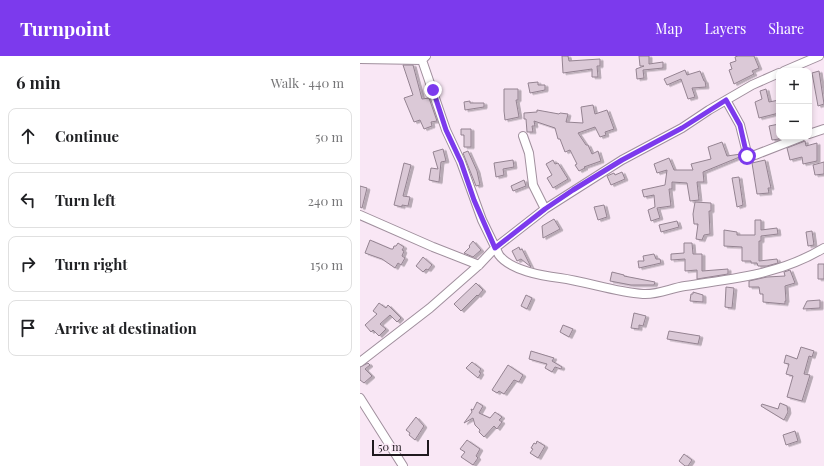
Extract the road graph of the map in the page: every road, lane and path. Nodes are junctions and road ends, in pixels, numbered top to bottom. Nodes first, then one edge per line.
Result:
1 (818, 56) edge
2 (424, 58) edge
3 (360, 59) edge
4 (791, 68) edge
5 (776, 74) edge
6 (726, 100) junction
7 (824, 129) edge
8 (812, 133) edge
9 (523, 136) dead end
10 (793, 140) edge
11 (545, 209) junction
12 (360, 215) edge
13 (495, 248) junction
14 (824, 248) edge
15 (479, 265) junction
16 (360, 362) edge
17 (360, 398) edge
18 (403, 466) edge

1 - 4 street
2 - 3 street
2 - 13 street
5 - 6 street
6 - 10 street
6 - 11 street
7 - 8 street
9 - 11 street
11 - 13 street
12 - 15 street
13 - 14 street
13 - 15 street
15 - 16 street
17 - 18 street

